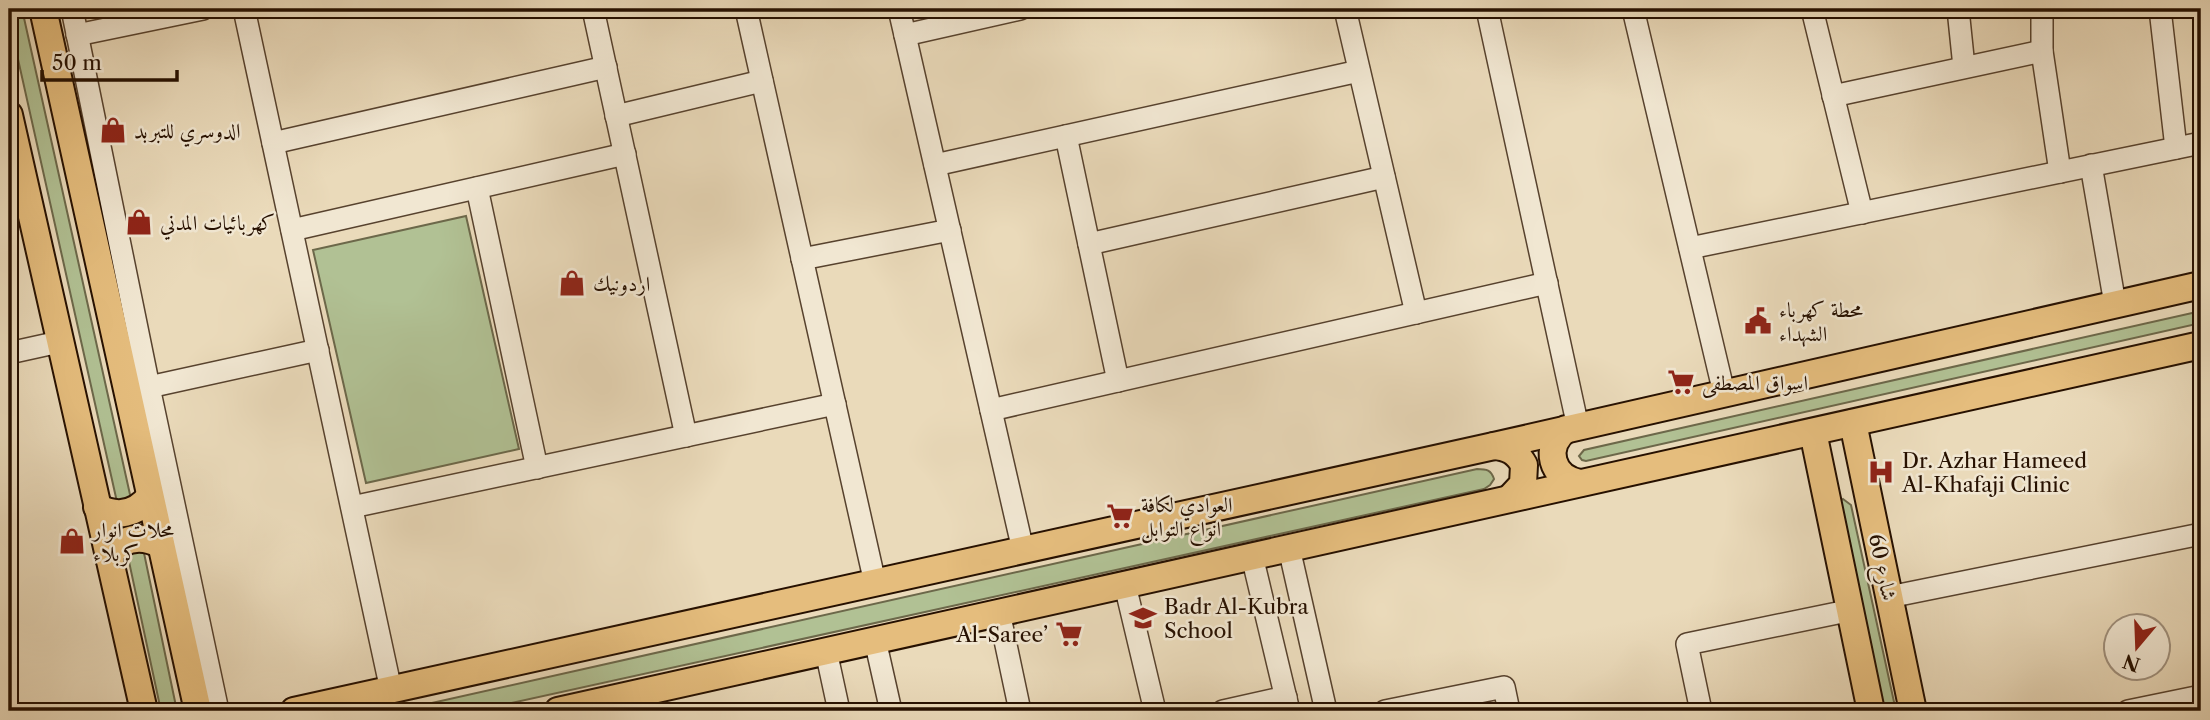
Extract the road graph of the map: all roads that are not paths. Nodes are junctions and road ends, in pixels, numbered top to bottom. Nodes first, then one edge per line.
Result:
1 (43, 9) edge
2 (72, 9) edge
3 (203, 9) edge
4 (244, 9) edge
5 (593, 9) edge
6 (746, 9) edge
7 (899, 9) edge
8 (1020, 9) edge
9 (1345, 9) edge
10 (1487, 9) edge
11 (1633, 9) edge
12 (1812, 9) edge
13 (1958, 9) edge
14 (2042, 9) edge
15 (2160, 9) edge
16 (78, 35) junction
17 (905, 35) junction
18 (2042, 51) junction
19 (606, 67) junction
20 (1964, 67) junction
21 (1359, 71) junction
22 (762, 81) junction
23 (1833, 96) junction
24 (9, 115) edge
25 (616, 116) junction
26 (1066, 136) junction
27 (273, 143) junction
28 (2201, 143) edge
29 (2176, 148) junction
30 (625, 154) junction
31 (935, 165) junction
32 (2091, 165) junction
33 (2060, 172) junction
34 (1384, 177) junction
35 (477, 188) junction
36 (18, 203) edge
37 (1862, 213) junction
38 (292, 230) junction
39 (950, 230) junction
40 (1089, 244) junction
41 (1690, 248) junction
42 (802, 259) junction
43 (1547, 283) junction
44 (2201, 285) edge
45 (2115, 304) junction
46 (1416, 313) junction
47 (60, 342) junction
48 (2201, 345) edge
49 (318, 350) junction
50 (9, 353) edge
51 (1118, 381) junction
52 (149, 387) junction
53 (1724, 393) junction
54 (835, 404) junction
55 (991, 410) junction
56 (1853, 423) junction
57 (1572, 428) junction
58 (1813, 432) junction
59 (686, 436) junction
60 (1494, 446) junction
61 (537, 468) junction
62 (1580, 483) junction
63 (150, 496) junction
64 (1868, 496) junction
65 (1510, 498) junction
66 (1828, 504) junction
67 (97, 507) junction
68 (352, 507) junction
69 (2201, 534) edge
70 (161, 545) junction
71 (1289, 548) junction
72 (1023, 550) junction
73 (108, 556) junction
74 (1252, 556) junction
75 (875, 583) junction
76 (1125, 585) junction
77 (1889, 597) junction
78 (1852, 610) junction
79 (999, 612) junction
80 (875, 640) junction
81 (826, 651) junction
82 (2201, 696) edge
83 (380, 698) edge
84 (1287, 704) edge
85 (144, 711) edge
86 (198, 711) edge
87 (218, 711) edge
88 (294, 711) edge
89 (558, 711) edge
90 (839, 711) edge
91 (891, 711) edge
92 (1020, 711) edge
93 (1155, 711) edge
94 (1223, 711) edge
95 (1326, 711) edge
96 (1385, 711) edge
97 (1509, 711) edge
98 (1701, 711) edge
99 (1871, 711) edge
100 (1913, 711) edge
101 (2128, 711) edge

1 - 63 main road
2 - 16 street
3 - 16 street
4 - 27 street
5 - 19 street
6 - 22 street
7 - 17 street
8 - 17 street
9 - 21 street
10 - 43 street
11 - 41 street
12 - 23 street
13 - 20 street
14 - 18 street
15 - 29 street
16 - 52 street
17 - 31 street
18 - 20 street
18 - 33 street
19 - 25 street
19 - 27 street
20 - 23 street
21 - 26 street
21 - 34 street
22 - 25 street
22 - 42 street
23 - 37 street
24 - 36 main road
25 - 30 street
26 - 31 street
26 - 40 street
27 - 38 street
28 - 29 street
29 - 32 street
30 - 35 street
30 - 59 street
31 - 39 street
32 - 33 street
32 - 45 street
33 - 37 street
34 - 40 street
34 - 46 street
35 - 38 street
35 - 61 street
36 - 47 main road
37 - 41 street
38 - 49 street
39 - 42 street
39 - 55 street
40 - 51 street
41 - 53 street
42 - 54 street
43 - 46 street
43 - 57 street
44 - 45 main road
45 - 53 main road
46 - 51 street
47 - 50 street
47 - 67 main road
48 - 56 main road
49 - 52 street
49 - 68 street
51 - 55 street
52 - 87 street
53 - 57 main road
54 - 59 street
54 - 75 street
55 - 72 street
56 - 58 main road
56 - 64 main road, شارع 60
57 - 60 main road
57 - 62 main road
58 - 62 main road
58 - 66 main road, شارع 60
59 - 61 street
60 - 65 main road
60 - 72 main road
61 - 68 street
62 - 65 main road
63 - 67 main road
63 - 70 main road
64 - 66 main road
64 - 77 main road, شارع 60
65 - 71 main road
66 - 78 main road, شارع 60
67 - 73 main road
68 - 83 street
69 - 77 street
70 - 73 main road
70 - 86 main road
71 - 74 main road
71 - 95 street
72 - 75 main road
73 - 85 main road
74 - 76 main road
74 - 84 street
75 - 83 main road
76 - 79 main road
76 - 93 street
77 - 100 main road, شارع 60
78 - 98 street
78 - 99 main road, شارع 60
79 - 80 main road
79 - 92 street
80 - 81 main road
80 - 91 street
81 - 89 main road
81 - 90 street
82 - 101 street
83 - 88 main road
84 - 94 street
96 - 97 street

